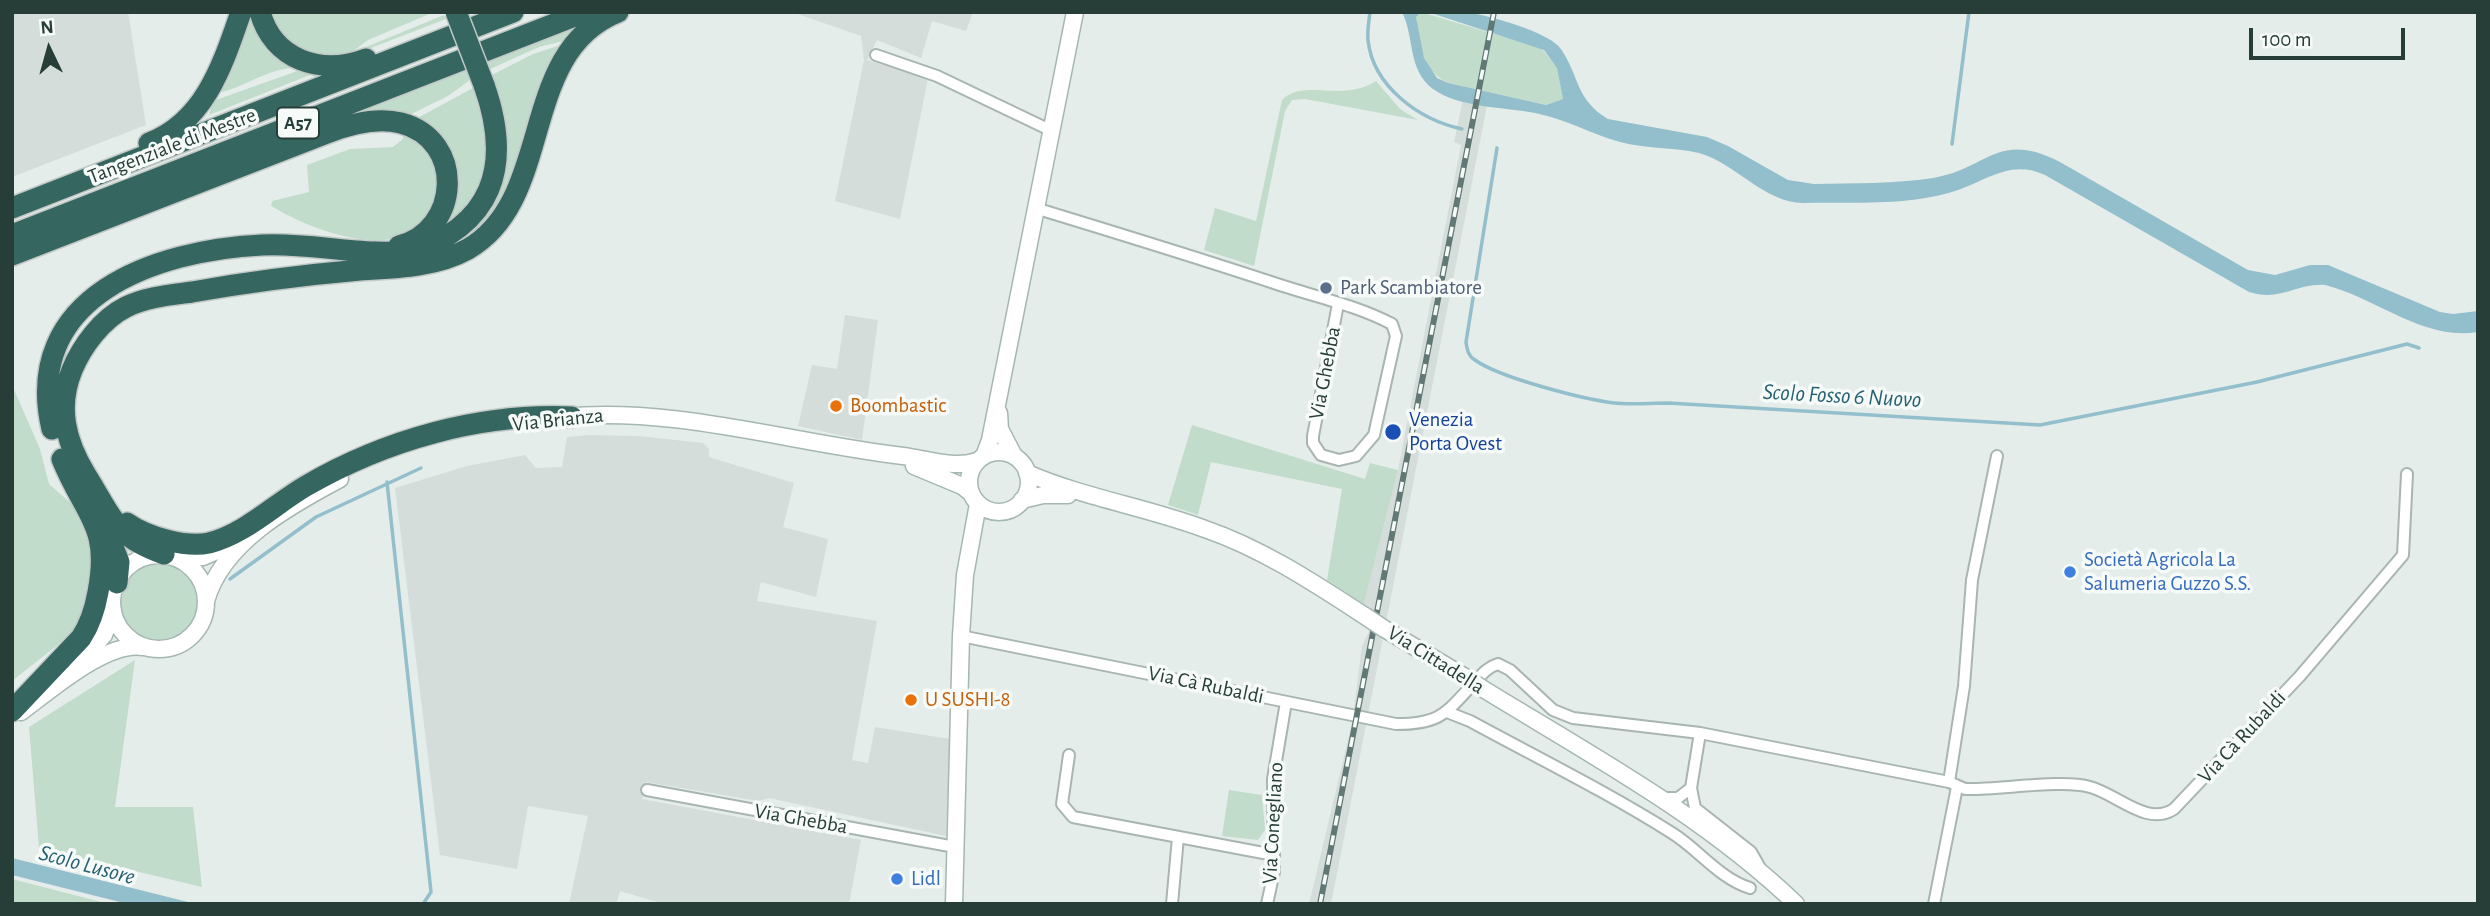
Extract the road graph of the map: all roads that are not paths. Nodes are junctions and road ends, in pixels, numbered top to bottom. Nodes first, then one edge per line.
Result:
1 (241, 12) edge
2 (260, 12) edge
3 (456, 12) edge
4 (513, 12) edge
5 (584, 12) edge
6 (618, 12) edge
7 (1075, 12) edge
8 (444, 39) junction
9 (876, 55) dead end
10 (1050, 130) junction
11 (12, 208) edge
12 (1035, 208) junction
13 (12, 235) edge
14 (423, 249) junction
15 (370, 253) junction
16 (12, 254) edge
17 (355, 271) junction
18 (1342, 306) junction
19 (999, 393) junction
20 (572, 416) junction
21 (889, 456) junction
22 (1014, 456) junction
23 (1997, 456) dead end
24 (981, 459) junction
25 (1027, 472) junction
26 (2407, 474) dead end
27 (1084, 496) junction
28 (974, 498) junction
29 (1022, 500) junction
30 (95, 505) junction
31 (1001, 511) junction
32 (251, 537) junction
33 (172, 556) junction
34 (968, 559) junction
35 (117, 583) junction
36 (206, 601) junction
37 (113, 610) junction
38 (961, 636) junction
39 (149, 648) junction
40 (56, 686) junction
41 (1286, 702) junction
42 (12, 711) edge
43 (1447, 712) junction
44 (12, 719) edge
45 (1700, 733) junction
46 (1069, 755) dead end
47 (1953, 785) junction
48 (1691, 788) junction
49 (648, 790) dead end
50 (1659, 797) junction
51 (1178, 837) junction
52 (955, 847) junction
53 (1274, 855) junction
54 (1763, 874) junction
55 (1750, 888) dead end
56 (954, 904) edge
57 (1172, 904) edge
58 (1268, 904) edge
59 (1796, 904) edge
60 (1934, 904) edge

1 - 11 highway, A57
2 - 8 highway, A57
3 - 14 highway, A57, bridge
4 - 8 highway, Tangenziale di Mestre / A57
5 - 13 highway, Tangenziale di Mestre / A57
6 - 17 highway, A57
7 - 10 main road
8 - 11 highway, Tangenziale di Mestre / A57
9 - 10 street
10 - 12 main road
12 - 18 street, Via Ghebba
12 - 19 main road
14 - 15 highway, A57
14 - 17 highway, A57
15 - 16 highway, A57
15 - 30 highway, A57
17 - 30 highway, A57
18 - 18 street, Via Ghebba
19 - 22 main road
19 - 24 main road
20 - 21 main road, Via Brianza
20 - 30 highway, A57
20 - 32 main road, Via Brianza
21 - 24 main road, Via Brianza
21 - 28 main road, Via Brianza
22 - 24 main road
22 - 25 main road
23 - 47 street
24 - 28 main road
25 - 27 main road, Via Cittadella
25 - 29 main road
26 - 47 street, Via Cà Rubaldi
27 - 29 main road, Via Cittadella
27 - 50 main road, Via Cittadella, bridge
28 - 31 main road
28 - 34 main road
29 - 31 main road
30 - 33 highway, A57
30 - 35 highway, A57
30 - 42 highway, A57
31 - 34 main road
32 - 33 main road
32 - 36 main road
33 - 35 main road
33 - 36 main road
34 - 38 main road
35 - 37 main road
36 - 39 main road
37 - 39 main road
37 - 40 main road
38 - 41 street, Via Cà Rubaldi
38 - 52 main road
39 - 40 main road
40 - 44 main road
41 - 43 street, Via Cà Rubaldi
41 - 53 street, Via Conegliano
43 - 45 street, Via Cà Rubaldi
43 - 55 street
45 - 47 street, Via Cà Rubaldi
45 - 48 street
46 - 51 street
47 - 60 street
48 - 50 street
48 - 54 street
49 - 52 street, Via Ghebba
50 - 54 main road, Via Cittadella
51 - 53 street
51 - 57 street
52 - 56 main road
53 - 58 street, Via Conegliano
54 - 59 main road, Via Cittadella

